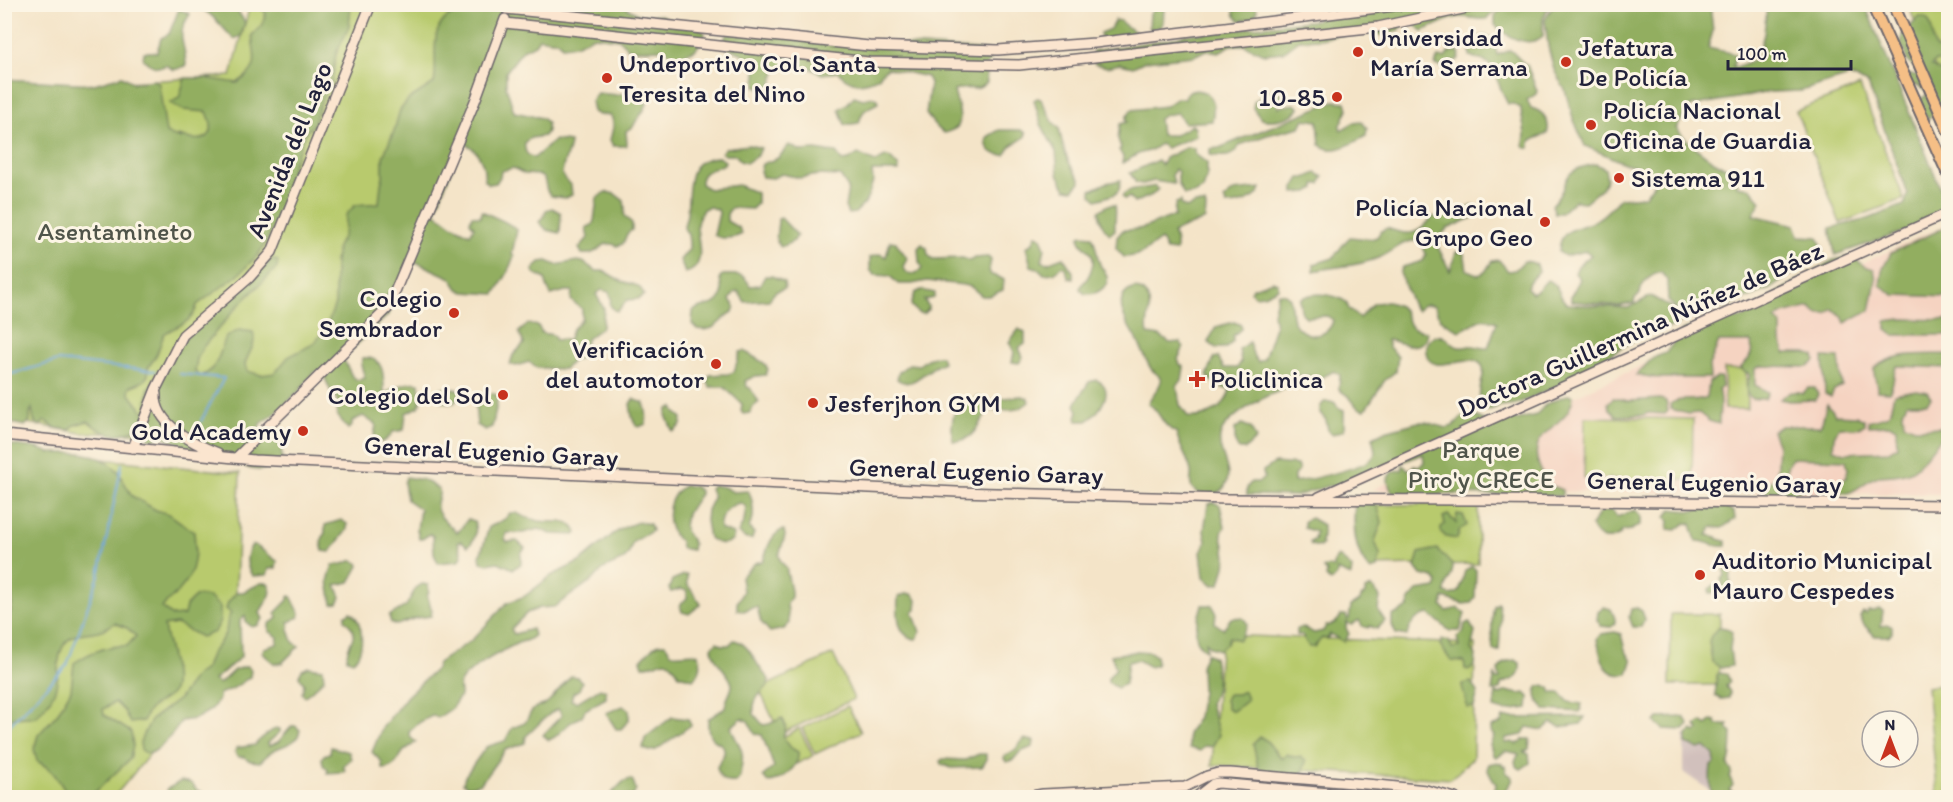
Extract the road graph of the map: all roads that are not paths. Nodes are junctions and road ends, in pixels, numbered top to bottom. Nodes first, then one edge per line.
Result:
1 (371, 4) edge
2 (1410, 4) edge
3 (1486, 4) edge
4 (1872, 4) edge
5 (1893, 4) edge
6 (506, 7) edge
7 (505, 23) junction
8 (1948, 130) edge
9 (1948, 174) edge
10 (1948, 213) edge
11 (156, 389) junction
12 (4, 435) edge
13 (133, 448) junction
14 (234, 458) junction
15 (1317, 498) junction
16 (1948, 505) edge
17 (1021, 798) edge
18 (1195, 798) edge
19 (1384, 798) edge
20 (1455, 798) edge

1 - 11 street, Avenida del Lago
2 - 6 street
3 - 7 street
4 - 9 main road
5 - 8 main road
6 - 7 street
7 - 14 street
10 - 15 street, Doctora Guillermina Núñez de Báez
11 - 13 street, Avenida del Lago
11 - 14 street
12 - 13 street, General Eugenio Garay
13 - 14 street, General Eugenio Garay
14 - 15 street, General Eugenio Garay
15 - 16 street, General Eugenio Garay
17 - 20 street
18 - 19 street

